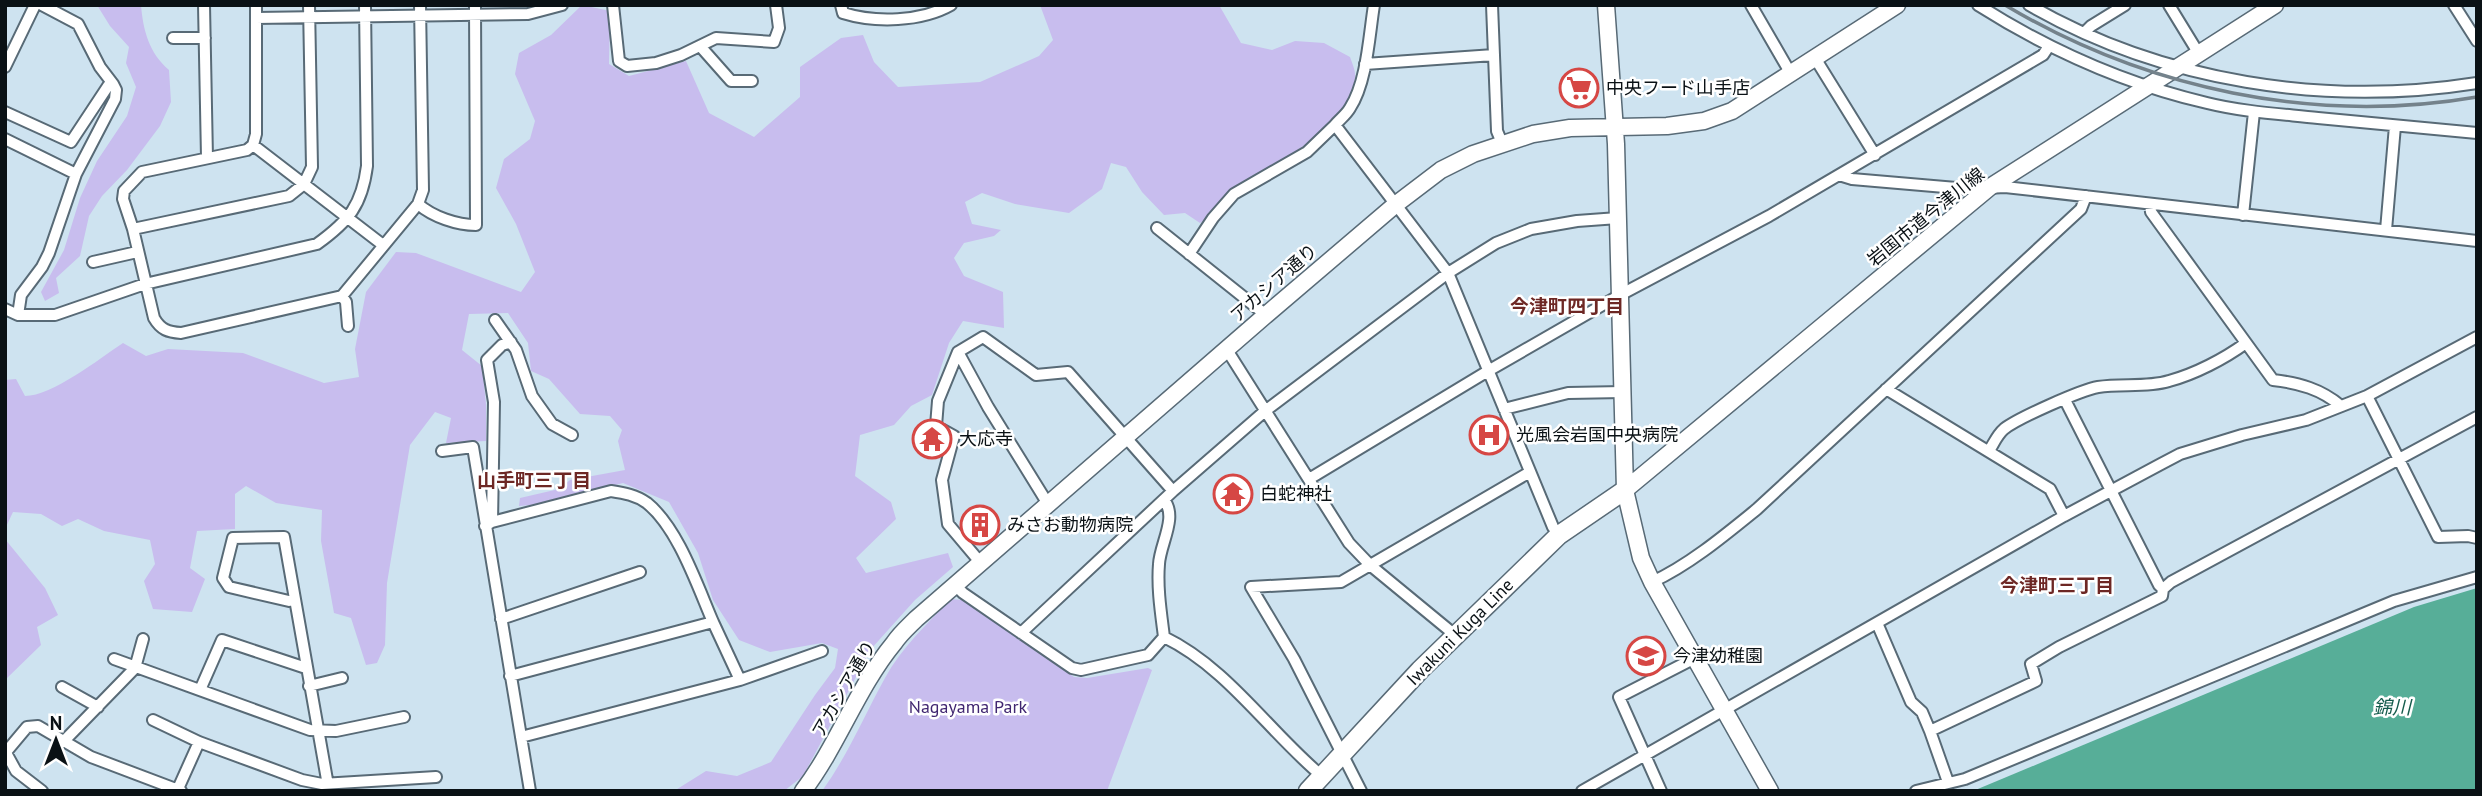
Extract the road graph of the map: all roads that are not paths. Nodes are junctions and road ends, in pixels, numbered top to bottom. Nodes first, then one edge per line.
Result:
1 (35, 5) edge
2 (42, 5) edge
3 (204, 5) edge
4 (256, 5) edge
5 (562, 5) edge
6 (613, 5) edge
7 (776, 5) edge
8 (841, 5) edge
9 (951, 5) edge
10 (1374, 5) edge
11 (1492, 5) edge
12 (1606, 5) edge
13 (1751, 5) edge
14 (1897, 5) edge
15 (1978, 5) edge
16 (2029, 5) edge
17 (2125, 5) edge
18 (2169, 5) edge
19 (2275, 5) edge
20 (2454, 5) edge
21 (365, 10) edge
22 (420, 10) edge
23 (475, 10) edge
24 (527, 10) edge
25 (309, 11) edge
26 (916, 11) edge
27 (257, 18) junction
28 (2085, 33) junction
29 (173, 37) dead end
30 (205, 38) junction
31 (2477, 41) edge
32 (700, 46) junction
33 (2049, 47) junction
34 (2199, 54) junction
35 (1494, 55) junction
36 (1815, 58) junction
37 (1365, 64) junction
38 (5, 67) edge
39 (2178, 67) junction
40 (1791, 74) junction
41 (751, 81) dead end
42 (113, 83) junction
43 (2477, 83) edge
44 (2147, 86) junction
45 (5, 112) edge
46 (2254, 112) junction
47 (1335, 125) junction
48 (2395, 126) junction
49 (1615, 127) junction
50 (2477, 133) edge
51 (1502, 143) junction
52 (7, 144) edge
53 (253, 145) junction
54 (1875, 155) junction
55 (207, 158) junction
56 (76, 174) junction
57 (1839, 174) junction
58 (304, 184) junction
59 (1990, 187) junction
60 (2086, 197) junction
61 (418, 204) junction
62 (2150, 204) junction
63 (1395, 205) junction
64 (2243, 215) junction
65 (347, 217) junction
66 (1618, 218) junction
67 (133, 229) junction
68 (1157, 229) dead end
69 (2386, 230) junction
70 (2477, 241) edge
71 (383, 245) junction
72 (137, 252) junction
73 (1189, 254) junction
74 (93, 262) dead end
75 (1448, 272) junction
76 (145, 284) junction
77 (1620, 295) junction
78 (342, 296) junction
79 (5, 309) edge
80 (18, 315) junction
81 (1266, 315) junction
82 (495, 320) dead end
83 (348, 326) dead end
84 (2477, 337) edge
85 (510, 342) junction
86 (2246, 343) junction
87 (1227, 350) junction
88 (958, 352) junction
89 (1488, 370) junction
90 (1886, 388) junction
91 (1623, 392) junction
92 (2367, 396) junction
93 (2065, 400) junction
94 (2341, 406) junction
95 (1504, 409) junction
96 (1265, 411) junction
97 (2477, 417) edge
98 (572, 435) dead end
99 (1125, 437) junction
100 (442, 451) dead end
101 (1989, 451) junction
102 (2399, 457) junction
103 (1530, 472) junction
104 (1308, 479) junction
105 (1625, 490) junction
106 (2112, 490) junction
107 (1173, 491) junction
108 (1164, 500) junction
109 (1048, 504) junction
110 (2064, 516) junction
111 (489, 524) junction
112 (1559, 535) junction
113 (2477, 538) edge
114 (980, 562) junction
115 (1370, 565) junction
116 (640, 572) dead end
117 (2477, 577) edge
118 (1652, 582) junction
119 (954, 584) junction
120 (2163, 589) junction
121 (293, 600) junction
122 (501, 619) junction
123 (713, 622) junction
124 (1877, 623) junction
125 (1021, 632) junction
126 (1454, 635) junction
127 (1164, 637) junction
128 (143, 639) dead end
129 (822, 651) dead end
130 (1695, 658) junction
131 (114, 659) dead end
132 (135, 668) junction
133 (306, 668) junction
134 (510, 676) junction
135 (342, 678) dead end
136 (740, 680) junction
137 (309, 686) junction
138 (62, 687) dead end
139 (200, 690) junction
140 (98, 707) junction
141 (1724, 709) junction
142 (404, 717) dead end
143 (153, 720) dead end
144 (318, 731) junction
145 (1930, 731) junction
146 (521, 737) junction
147 (63, 742) junction
148 (199, 742) junction
149 (6, 751) edge
150 (1343, 754) junction
151 (1646, 755) junction
152 (1322, 776) junction
153 (436, 777) dead end
154 (1948, 782) junction
155 (329, 787) edge
156 (178, 790) edge
157 (42, 791) edge
158 (530, 791) edge
159 (803, 791) edge
160 (1308, 791) edge
161 (1361, 791) edge
162 (1582, 791) edge
163 (1661, 791) edge
164 (1770, 791) edge
165 (1916, 791) edge

1 - 38 street
2 - 42 street
3 - 30 street
4 - 27 street
5 - 24 street
6 - 32 street
7 - 32 street
8 - 26 street
9 - 26 street
10 - 37 street
11 - 35 street
12 - 49 street
13 - 40 street
14 - 36 street, アカシア通り
15 - 33 street
16 - 28 street
17 - 28 street
18 - 34 street
19 - 34 street, 岩国市道今津川線
20 - 31 street
21 - 22 street
21 - 25 street
21 - 65 street
22 - 23 street
22 - 61 street
23 - 24 street
23 - 61 street
25 - 27 street
25 - 58 street
27 - 53 street
28 - 39 street
29 - 30 street
30 - 55 street
32 - 41 street
33 - 44 street
33 - 54 street
34 - 39 street, 岩国市道今津川線
35 - 37 street
35 - 51 street
36 - 40 street, アカシア通り
36 - 54 street
37 - 47 street
39 - 43 street
39 - 44 street, 岩国市道今津川線
40 - 49 street, アカシア通り
42 - 45 street
42 - 56 street
44 - 46 street
44 - 59 street, 岩国市道今津川線
46 - 48 street
46 - 64 street
47 - 63 street
47 - 73 street
48 - 50 street
48 - 69 street
49 - 51 street, アカシア通り
49 - 66 street
51 - 63 street, アカシア通り
52 - 56 street
53 - 55 street
53 - 58 street
54 - 57 street
55 - 67 street
56 - 80 street
57 - 59 street
57 - 77 street
58 - 65 street
58 - 67 street
59 - 60 street
59 - 105 street, 岩国市道今津川線
60 - 62 street
60 - 90 street
61 - 71 street
62 - 64 street
62 - 86 street
63 - 75 street
63 - 81 street, アカシア通り
64 - 69 street
65 - 71 street
65 - 76 street
66 - 75 street
66 - 77 street
67 - 72 street
68 - 73 street
69 - 70 street
71 - 78 street
72 - 74 street
72 - 76 street
73 - 81 street
75 - 89 street
75 - 96 street
76 - 78 street
76 - 80 street
77 - 89 street
77 - 91 street
78 - 83 street
79 - 80 street
81 - 87 street, アカシア通り
82 - 85 street
84 - 92 street
85 - 98 street
85 - 111 street
86 - 93 street
86 - 94 street
87 - 96 street
87 - 99 street, アカシア通り
88 - 99 street
88 - 109 street
88 - 114 street
89 - 95 street
89 - 104 street
90 - 101 street
90 - 118 street
91 - 95 street
91 - 105 street
92 - 94 street
92 - 102 street
93 - 101 street
93 - 106 street
94 - 106 street
95 - 103 street
96 - 104 street
96 - 107 street
97 - 102 street
99 - 107 street
99 - 109 street, アカシア通り
100 - 111 street
101 - 110 street
102 - 113 street
102 - 120 street
103 - 112 street
103 - 115 street
104 - 115 street
105 - 112 main road, Iwakuni Kuga Line
105 - 118 street
106 - 110 street
106 - 120 street
107 - 108 street
108 - 125 street
108 - 127 street
109 - 114 street, アカシア通り
110 - 124 street
111 - 122 street
111 - 123 street
112 - 126 main road, Iwakuni Kuga Line
114 - 119 street, アカシア通り
115 - 126 street
115 - 150 street
116 - 122 street
117 - 154 street
118 - 130 street
119 - 125 street
119 - 159 street, アカシア通り
120 - 145 street
121 - 121 street
121 - 133 street
122 - 134 street
123 - 134 street
123 - 136 street
124 - 141 street
124 - 145 street
125 - 127 street
126 - 150 main road, Iwakuni Kuga Line
127 - 152 street
128 - 132 street
129 - 136 street
130 - 141 street
130 - 151 street
131 - 132 street
132 - 139 street
132 - 140 street
133 - 137 street
133 - 139 street
134 - 146 street
135 - 137 street
136 - 146 street
137 - 144 street
138 - 140 street
139 - 144 street
140 - 147 street
141 - 151 street
141 - 164 street
142 - 144 street
143 - 148 street
144 - 155 street
145 - 154 street
146 - 158 street
147 - 149 street
147 - 156 street
148 - 155 street
148 - 156 street
149 - 157 street
150 - 152 main road, Iwakuni Kuga Line
150 - 161 street
151 - 162 street
151 - 163 street
152 - 160 main road, Iwakuni Kuga Line
153 - 155 street
154 - 165 street

